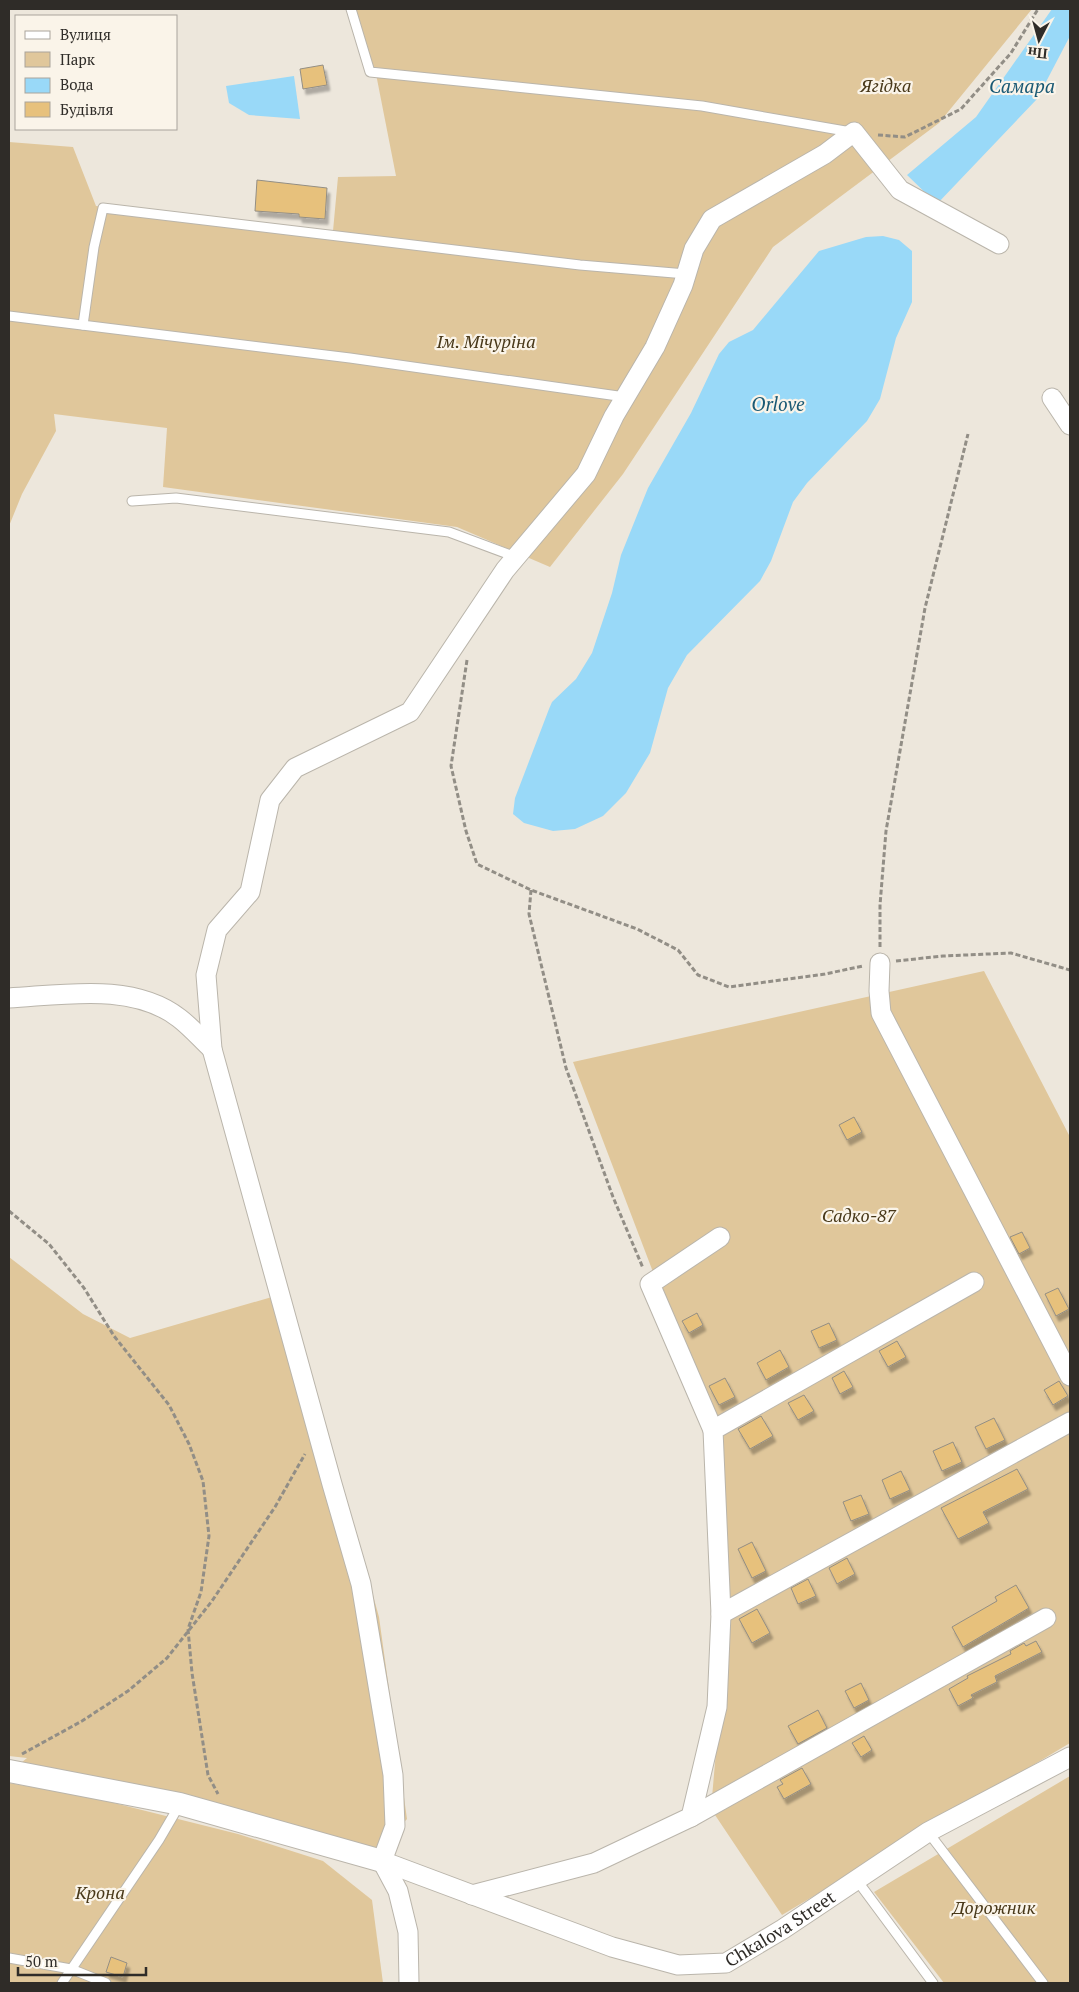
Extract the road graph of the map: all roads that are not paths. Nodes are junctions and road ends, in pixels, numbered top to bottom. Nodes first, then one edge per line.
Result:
1 (351, 9) edge
2 (854, 132) junction
3 (999, 244) dead end
4 (686, 274) junction
5 (9, 316) edge
6 (83, 325) junction
7 (626, 397) junction
8 (1052, 398) dead end
9 (1070, 425) edge
10 (132, 501) dead end
11 (516, 557) junction
12 (880, 963) road end
13 (9, 998) edge
14 (212, 1050) junction
15 (720, 1237) dead end
16 (974, 1282) dead end
17 (1070, 1376) edge
18 (1070, 1422) edge
19 (713, 1430) junction
20 (720, 1614) junction
21 (1046, 1618) dead end
22 (1070, 1757) edge
23 (13, 1764) edge
24 (180, 1804) junction
25 (691, 1816) junction
26 (928, 1832) junction
27 (382, 1860) junction
28 (856, 1879) junction
29 (472, 1895) junction
30 (9, 1958) edge
31 (71, 1969) junction
32 (62, 1983) edge
33 (106, 1983) edge
34 (410, 1983) edge
35 (933, 1983) edge
36 (1043, 1983) edge

1 - 2 lane
2 - 3 street
2 - 4 street
4 - 6 lane
4 - 7 street
5 - 6 lane
6 - 7 lane
7 - 11 street
8 - 9 street
10 - 11 lane
11 - 14 street
12 - 17 street
13 - 14 street
14 - 27 street
15 - 19 street
16 - 19 street
18 - 20 street
19 - 20 street
20 - 25 street
21 - 25 street
22 - 26 street, Chkalova Street
23 - 24 street
24 - 27 street
24 - 31 lane
25 - 29 street
26 - 28 street, Chkalova Street
26 - 36 lane
27 - 29 street, Chkalova Street
27 - 34 street
28 - 29 street, Chkalova Street
28 - 35 lane
30 - 31 lane
31 - 32 lane
31 - 33 lane

